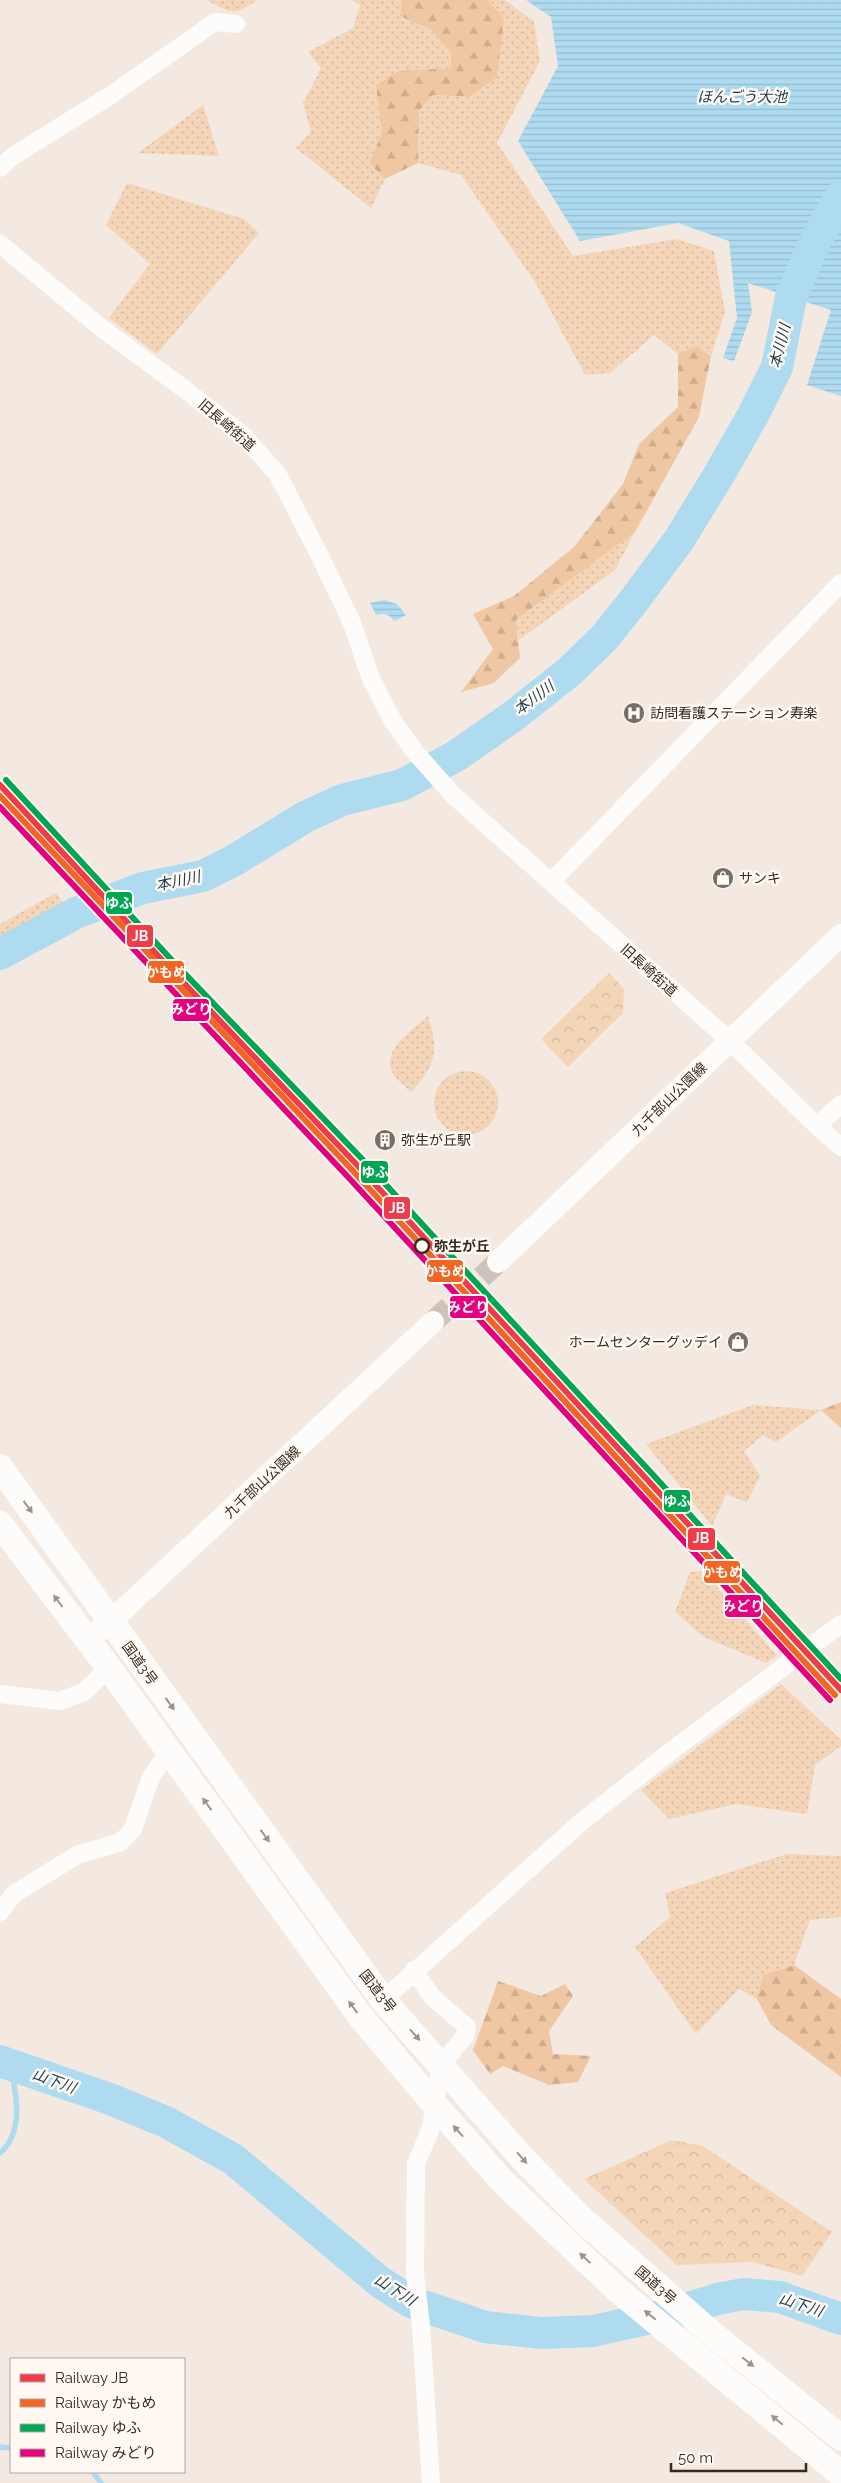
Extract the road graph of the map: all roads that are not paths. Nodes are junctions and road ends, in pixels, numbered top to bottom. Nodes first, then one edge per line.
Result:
1 (236, 24) dead end
2 (0, 168) edge
3 (0, 244) edge
4 (841, 583) edge
5 (551, 882) junction
6 (841, 935) edge
7 (730, 1041) junction
8 (841, 1104) edge
9 (817, 1126) junction
10 (841, 1146) edge
11 (498, 1262) tunnel mouth
12 (433, 1322) tunnel mouth
13 (0, 1467) edge
14 (0, 1524) edge
15 (110, 1622) junction
16 (841, 1624) edge
17 (88, 1639) junction
18 (109, 1668) junction
19 (0, 1694) edge
20 (169, 1751) junction
21 (0, 1912) edge
22 (414, 1970) junction
23 (383, 2000) junction
24 (441, 2064) junction
25 (434, 2104) junction
26 (841, 2438) edge
27 (841, 2474) edge
28 (431, 2483) edge

1 - 2 street
3 - 5 street, 旧長崎街道
4 - 5 street
5 - 7 street, 旧長崎街道
6 - 7 main road, 九千部山公園線
7 - 9 street, 旧長崎街道
7 - 11 main road, 九千部山公園線
8 - 9 street
9 - 10 street, 旧長崎街道
12 - 15 main road, 九千部山公園線
13 -> 15 highway, 国道3号
17 -> 14 highway, 国道3号
15 - 17 main road, 九千部山公園線
15 -> 23 highway, 国道3号
16 - 22 street
17 - 18 highway, 国道3号
18 - 19 street
18 - 20 highway, 国道3号
20 - 21 street
25 -> 20 highway, 国道3号
22 - 23 street
22 - 24 street
23 -> 24 highway, 国道3号
24 - 25 street
24 -> 26 highway, 国道3号
27 -> 25 highway, 国道3号
25 - 28 street

